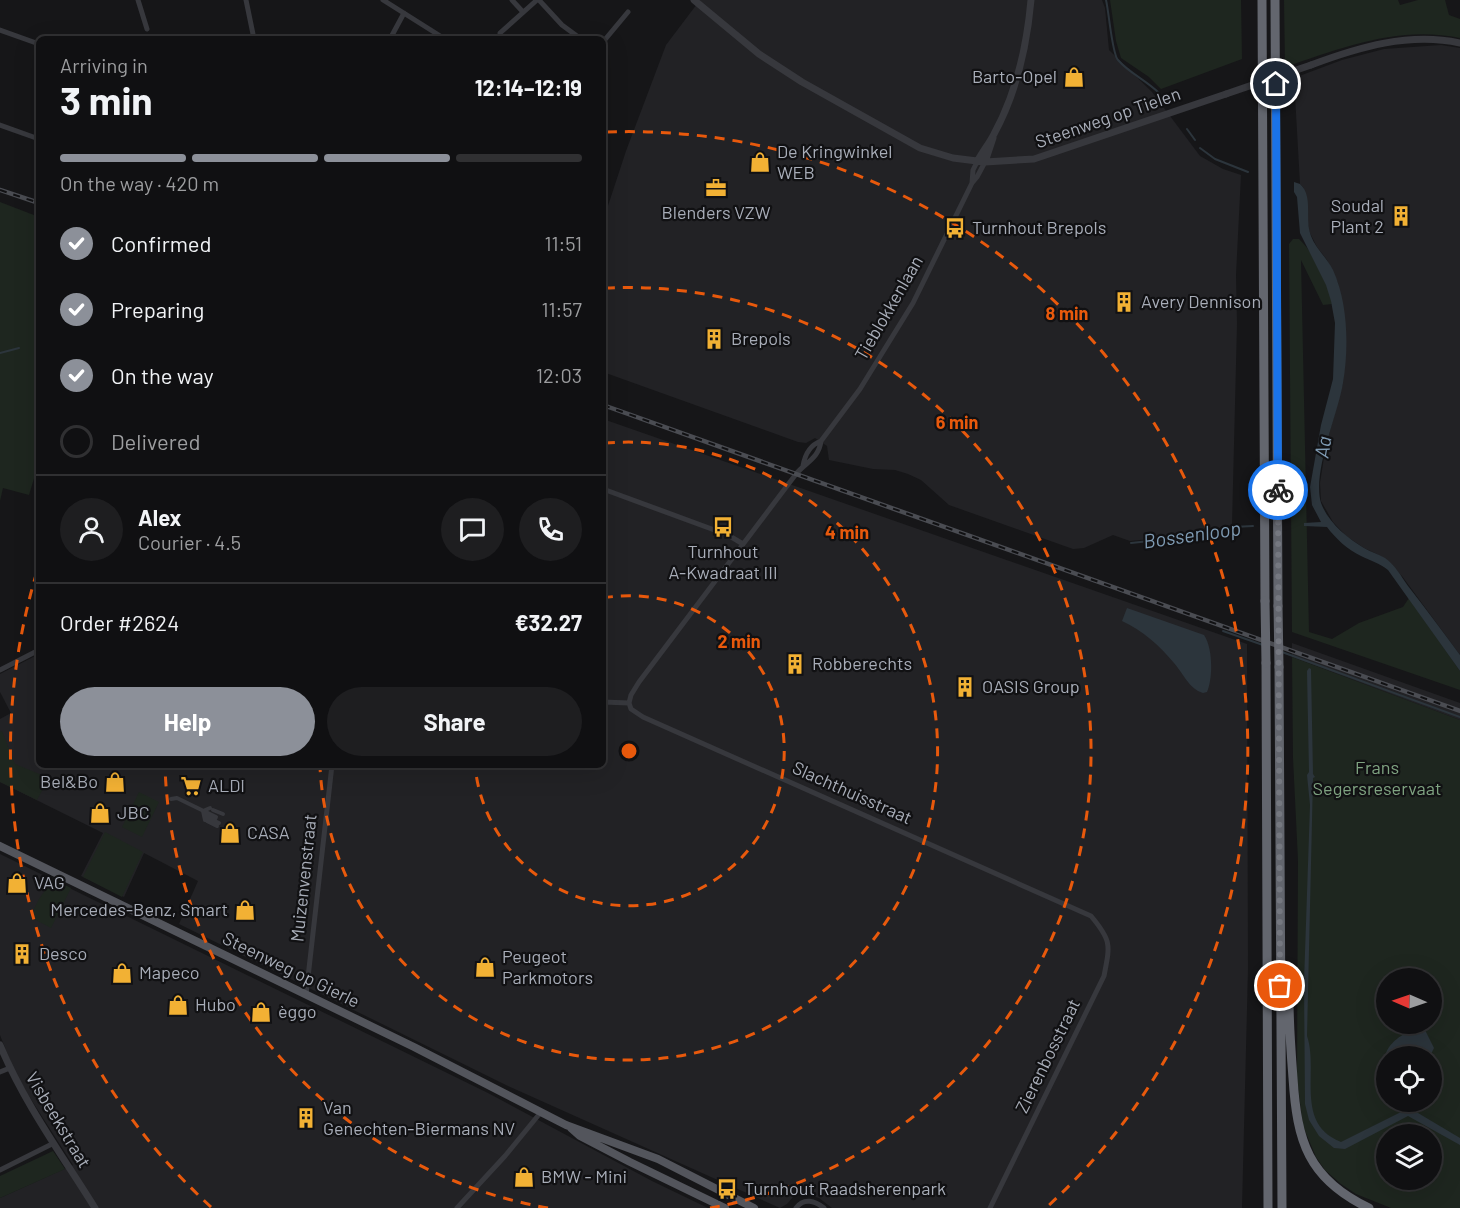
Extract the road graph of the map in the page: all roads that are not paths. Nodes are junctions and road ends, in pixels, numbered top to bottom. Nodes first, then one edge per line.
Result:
1 (138, 0) edge
2 (246, 0) edge
3 (383, 0) edge
4 (512, 0) edge
5 (538, 0) edge
6 (694, 0) edge
7 (1031, 0) edge
8 (1262, 0) edge
9 (1275, 0) edge
10 (523, 12) junction
11 (628, 12) dead end
12 (404, 13) junction
13 (147, 29) dead end
14 (0, 30) edge
15 (253, 36) edge
16 (392, 36) edge
17 (440, 36) edge
18 (500, 36) edge
19 (576, 36) edge
20 (606, 38) edge
21 (36, 43) edge
22 (1460, 43) edge
23 (0, 125) edge
24 (36, 138) edge
25 (981, 162) junction
26 (606, 490) edge
27 (743, 544) junction
28 (36, 652) edge
29 (0, 670) edge
30 (606, 702) edge
31 (629, 703) junction
32 (332, 768) edge
33 (171, 799) dead end
34 (203, 811) junction
35 (223, 814) dead end
36 (0, 846) edge
37 (1091, 916) joint
38 (1280, 986) junction
39 (306, 995) junction
40 (0, 1045) edge
41 (10, 1068) junction
42 (0, 1072) edge
43 (541, 1112) junction
44 (566, 1125) junction
45 (54, 1143) junction
46 (0, 1170) edge
47 (95, 1208) edge
48 (457, 1208) edge
49 (725, 1208) edge
50 (754, 1208) edge
51 (795, 1208) edge
52 (824, 1208) edge
53 (990, 1208) edge
54 (1268, 1208) edge
55 (1282, 1208) edge
56 (1369, 1208) edge

1 - 13 street
2 - 15 street
3 - 12 street
4 - 10 street
5 - 10 street
5 - 19 street
6 - 25 street, Steenweg op Tielen
7 - 25 street
8 - 54 highway, bridge
9 - 38 highway, bridge
10 - 18 street
11 - 20 street
12 - 16 street
12 - 17 street
14 - 21 street
22 - 25 street, Steenweg op Tielen, bridge
23 - 24 street
25 - 27 street, Tieblokkenlaan
26 - 27 street
27 - 31 street, Tieblokkenlaan
28 - 29 street
30 - 31 street
31 - 37 street, Slachthuisstraat
32 - 39 street, Muizenvenstraat
33 - 34 street
34 - 34 street
34 - 35 street
36 - 39 main road, Steenweg op Gierle
37 - 53 street, Zierenbosstraat
38 - 55 highway
38 - 56 highway
39 - 43 main road, Steenweg op Gierle
40 - 41 street, Visbeekstraat
41 - 42 street
41 - 45 street, Visbeekstraat
43 - 44 main road, Steenweg op Gierle
43 - 48 street
44 - 49 main road, Steenweg op Gierle
44 - 50 main road, Steenweg op Gierle
45 - 46 street
45 - 47 street, Visbeekstraat
51 - 52 street

